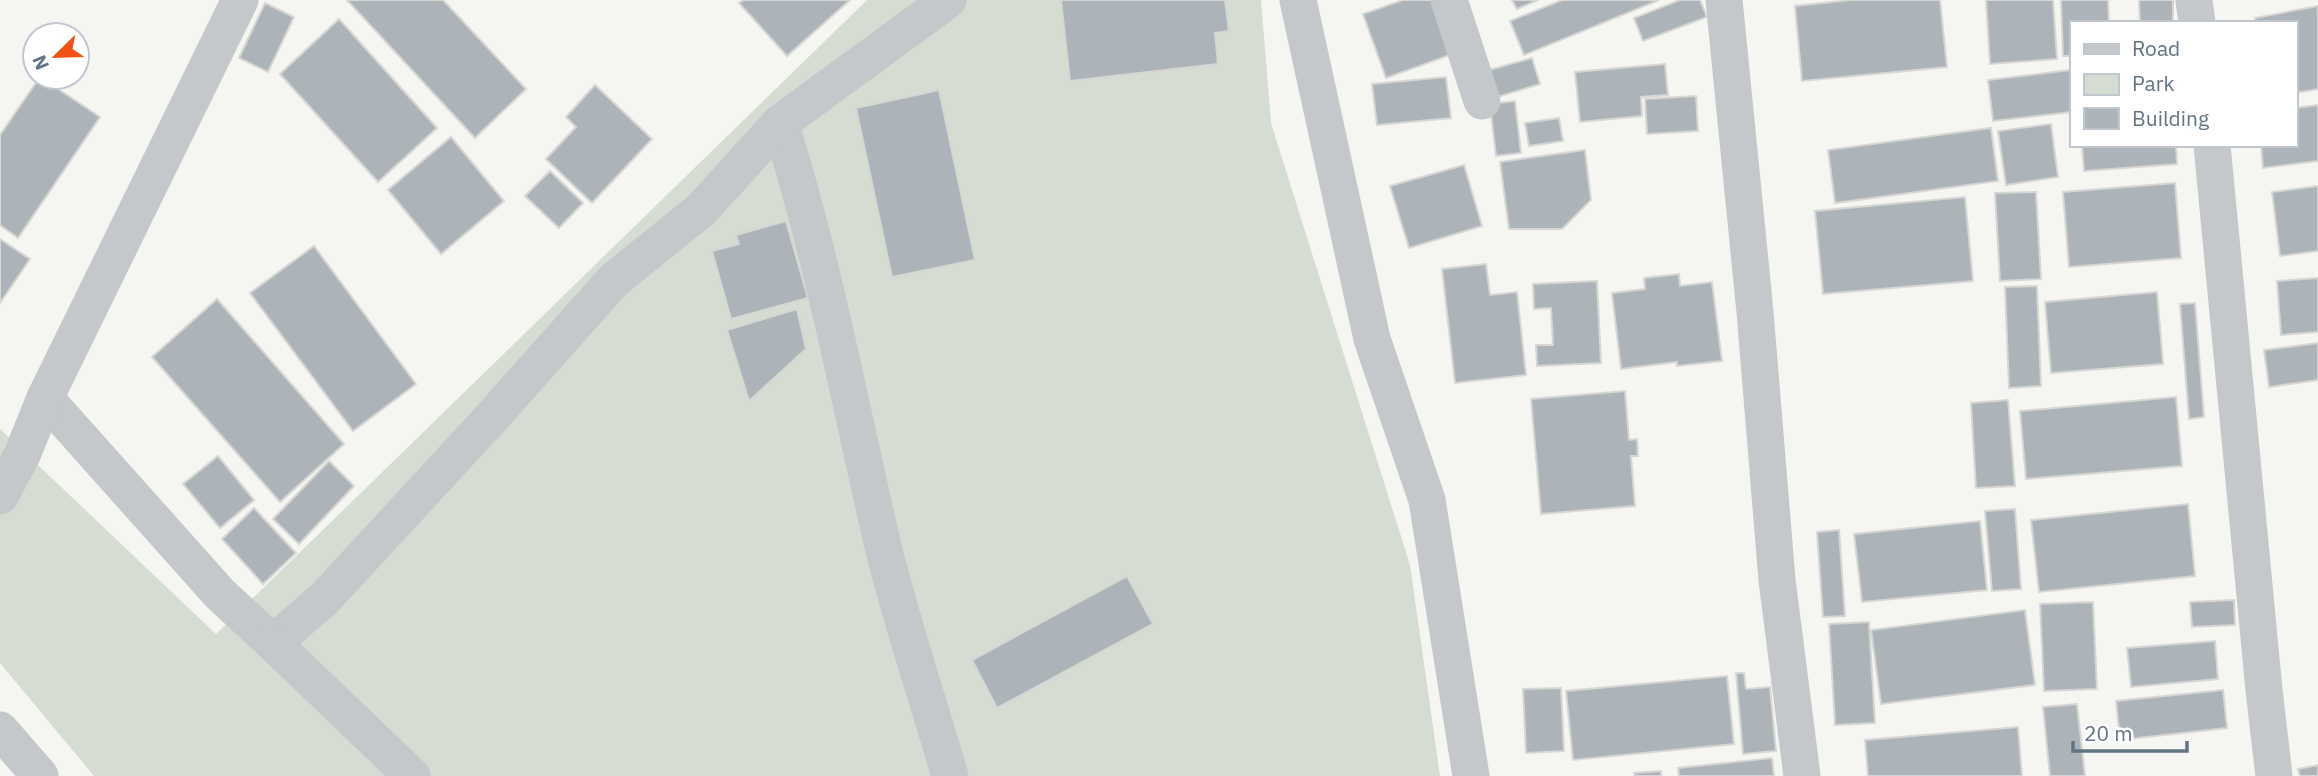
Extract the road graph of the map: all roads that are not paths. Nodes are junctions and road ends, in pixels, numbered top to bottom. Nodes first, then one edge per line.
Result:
1 (240, 0) edge
2 (948, 0) edge
3 (1298, 0) edge
4 (1449, 0) edge
5 (1724, 0) edge
6 (2194, 0) edge
7 (2197, 21) edge
8 (1482, 100) dead end
9 (780, 123) junction
10 (2212, 147) edge
11 (45, 398) junction
12 (11, 444) edge
13 (0, 496) edge
14 (273, 643) junction
15 (0, 730) edge
16 (40, 776) edge
17 (412, 776) edge
18 (950, 776) edge
19 (1471, 776) edge
20 (1802, 776) edge
21 (2274, 776) edge

1 - 11 street
2 - 9 street
3 - 19 street
4 - 8 street
5 - 20 street
6 - 7 street
9 - 14 street
9 - 18 street
10 - 21 street
11 - 12 street
11 - 14 street
12 - 13 street
14 - 17 street
15 - 16 street

